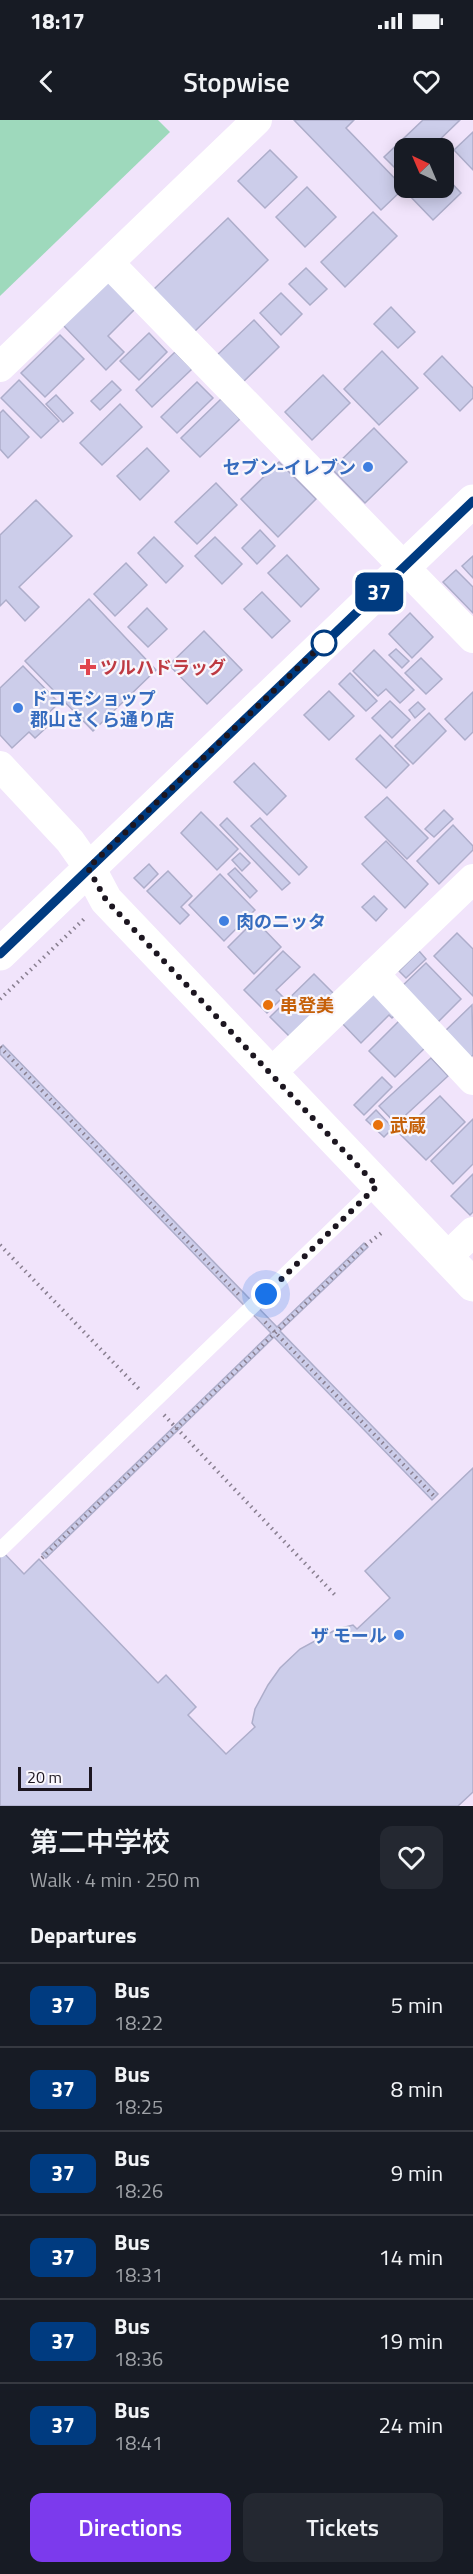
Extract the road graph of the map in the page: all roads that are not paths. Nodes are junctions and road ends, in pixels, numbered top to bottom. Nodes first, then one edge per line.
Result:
1 (257, 120) edge
2 (109, 263) junction
3 (0, 367) edge
4 (473, 501) edge
5 (405, 567) junction
6 (473, 638) edge
7 (0, 766) edge
8 (88, 868) junction
9 (473, 879) edge
10 (0, 954) edge
11 (374, 974) junction
12 (270, 1074) junction
13 (473, 1080) edge
14 (377, 1186) junction
15 (473, 1232) edge
16 (446, 1258) junction
17 (473, 1285) edge
18 (0, 1550) edge

1 - 2 street
2 - 3 street
2 - 5 street
4 - 5 main road
5 - 6 street
5 - 8 main road
7 - 8 street
8 - 10 main road
8 - 12 main road
9 - 11 street
11 - 12 street
11 - 13 street
12 - 14 main road
14 - 16 main road
14 - 18 lane
15 - 16 street
16 - 17 main road

